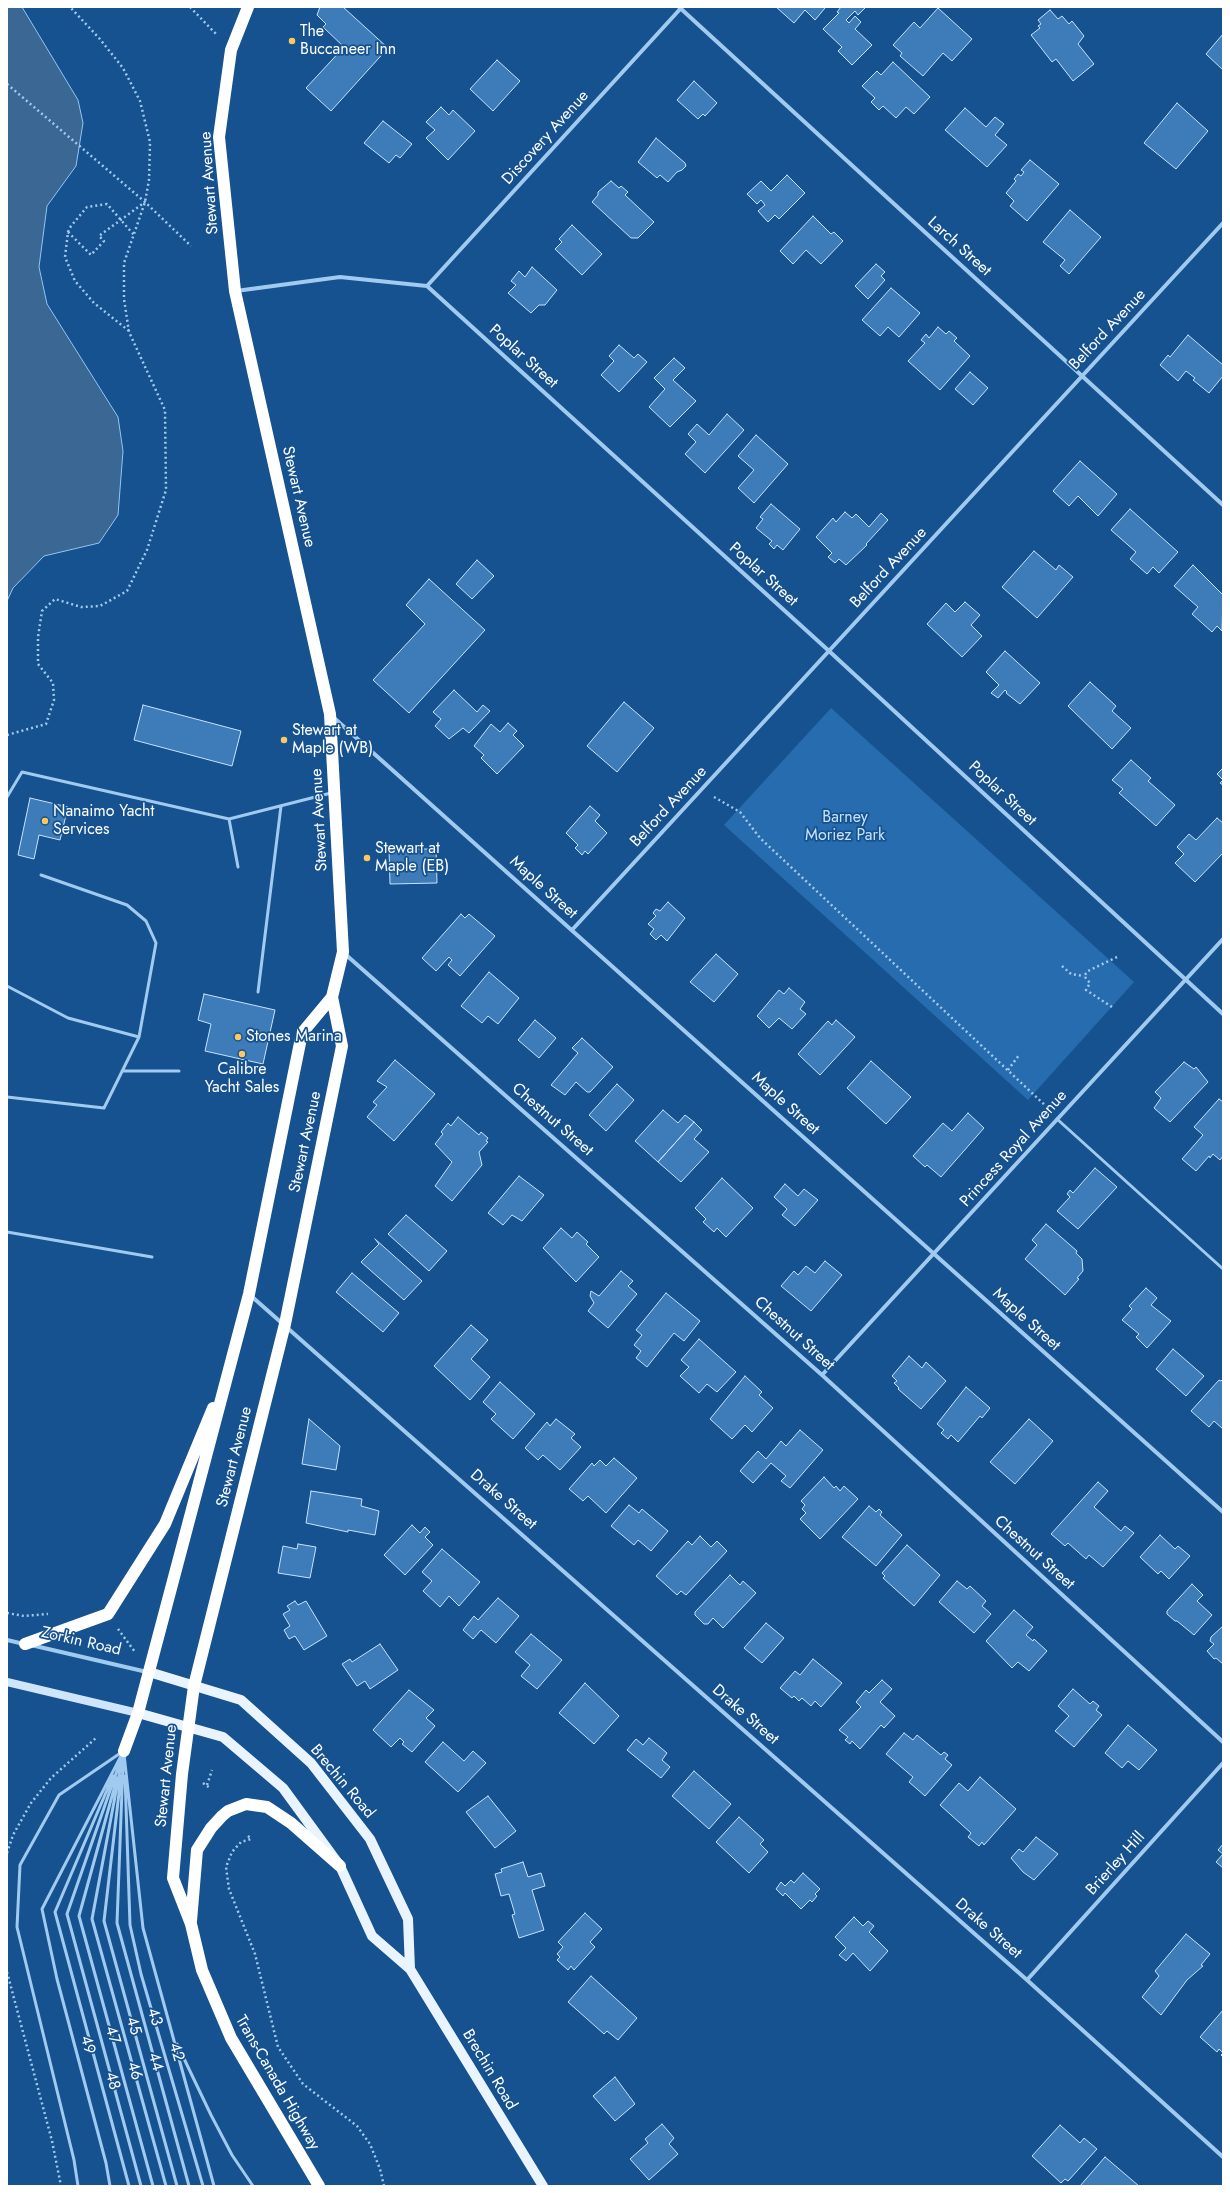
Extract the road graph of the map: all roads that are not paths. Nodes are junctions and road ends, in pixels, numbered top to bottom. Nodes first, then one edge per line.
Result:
1 (248, 7) edge
2 (681, 8) edge
3 (1223, 223) edge
4 (427, 286) junction
5 (235, 291) junction
6 (1082, 376) junction
7 (1223, 505) edge
8 (829, 651) junction
9 (330, 714) junction
10 (335, 792) junction
11 (7, 797) edge
12 (281, 806) junction
13 (229, 819) junction
14 (238, 867) dead end
15 (41, 875) dead end
16 (572, 930) junction
17 (1223, 939) edge
18 (344, 952) junction
19 (1185, 980) junction
20 (7, 986) edge
21 (258, 992) dead end
22 (332, 997) junction
23 (1223, 1014) edge
24 (139, 1037) junction
25 (179, 1071) dead end
26 (122, 1072) junction
27 (7, 1097) edge
28 (1057, 1119) junction
29 (7, 1232) edge
30 (934, 1254) junction
31 (152, 1257) dead end
32 (1223, 1269) edge
33 (249, 1294) junction
34 (285, 1324) junction
35 (230, 1364) junction
36 (822, 1375) junction
37 (1223, 1512) edge
38 (7, 1640) edge
39 (25, 1644) junction
40 (149, 1672) junction
41 (7, 1682) edge
42 (194, 1686) junction
43 (138, 1713) junction
44 (188, 1727) junction
45 (1223, 1742) edge
46 (124, 1751) junction
47 (1223, 1763) edge
48 (340, 1866) junction
49 (191, 1924) junction
50 (410, 1969) junction
51 (1027, 1980) junction
52 (172, 2035) junction
53 (1223, 2157) edge
54 (78, 2186) edge
55 (110, 2186) edge
56 (129, 2186) edge
57 (141, 2186) edge
58 (154, 2186) edge
59 (166, 2186) edge
60 (177, 2186) edge
61 (189, 2186) edge
62 (202, 2186) edge
63 (214, 2186) edge
64 (252, 2186) edge
65 (319, 2186) edge
66 (543, 2186) edge

1 - 5 highway, Stewart Avenue
2 - 4 street, Discovery Avenue
2 - 6 street, Larch Street
3 - 6 street, Belford Avenue
4 - 5 street
4 - 8 street, Poplar Street
5 - 9 highway, Stewart Avenue
6 - 7 street, Larch Street
6 - 8 street, Belford Avenue
8 - 16 street, Belford Avenue
8 - 19 street, Poplar Street
9 - 10 highway, Stewart Avenue
9 - 16 street, Maple Street
10 - 12 lane
10 - 18 highway, Stewart Avenue
11 - 13 lane
12 - 13 lane
12 - 21 lane
13 - 14 lane
15 - 24 lane
16 - 30 street, Maple Street
17 - 19 street, Princess Royal Avenue
18 - 22 highway, Stewart Avenue
18 - 36 street, Chestnut Street
19 - 23 street, Poplar Street
19 - 28 street, Princess Royal Avenue
20 - 24 lane
22 - 33 highway, Stewart Avenue
22 - 34 highway, Stewart Avenue
24 - 26 lane
25 - 26 lane
26 - 27 lane
28 - 30 street, Princess Royal Avenue
28 - 32 lane
29 - 31 lane
30 - 36 street, Princess Royal Avenue
30 - 37 street, Maple Street
33 - 34 street, Drake Street
33 - 35 highway, Stewart Avenue
34 - 42 highway, Stewart Avenue
34 - 51 street, Drake Street
35 - 39 highway
35 - 40 highway, Stewart Avenue
36 - 45 street, Chestnut Street
38 - 39 street, Zorkin Road
39 - 40 street, Zorkin Road
40 - 42 main road, Brechin Road
40 - 43 highway, Stewart Avenue
41 - 43 street
42 - 44 highway, Stewart Avenue
42 - 50 main road, Brechin Road
43 - 44 main road, Brechin Road
43 - 46 highway, Stewart Avenue
44 - 48 main road, Brechin Road
44 - 49 highway, Stewart Avenue
46 - 52 lane
46 - 54 lane
46 - 55 lane, 49
46 - 56 lane, 48
46 - 57 lane, 47
46 - 58 lane, 46
46 - 59 lane, 45
46 - 60 lane, 44
46 - 61 lane, 43
46 - 62 lane, 42
47 - 51 street, Brierley Hill
48 - 49 highway
48 - 50 main road, Brechin Road
49 - 65 highway, Trans-Canada Highway
50 - 66 main road, Brechin Road
51 - 53 street, Drake Street
52 - 63 lane
52 - 64 lane

